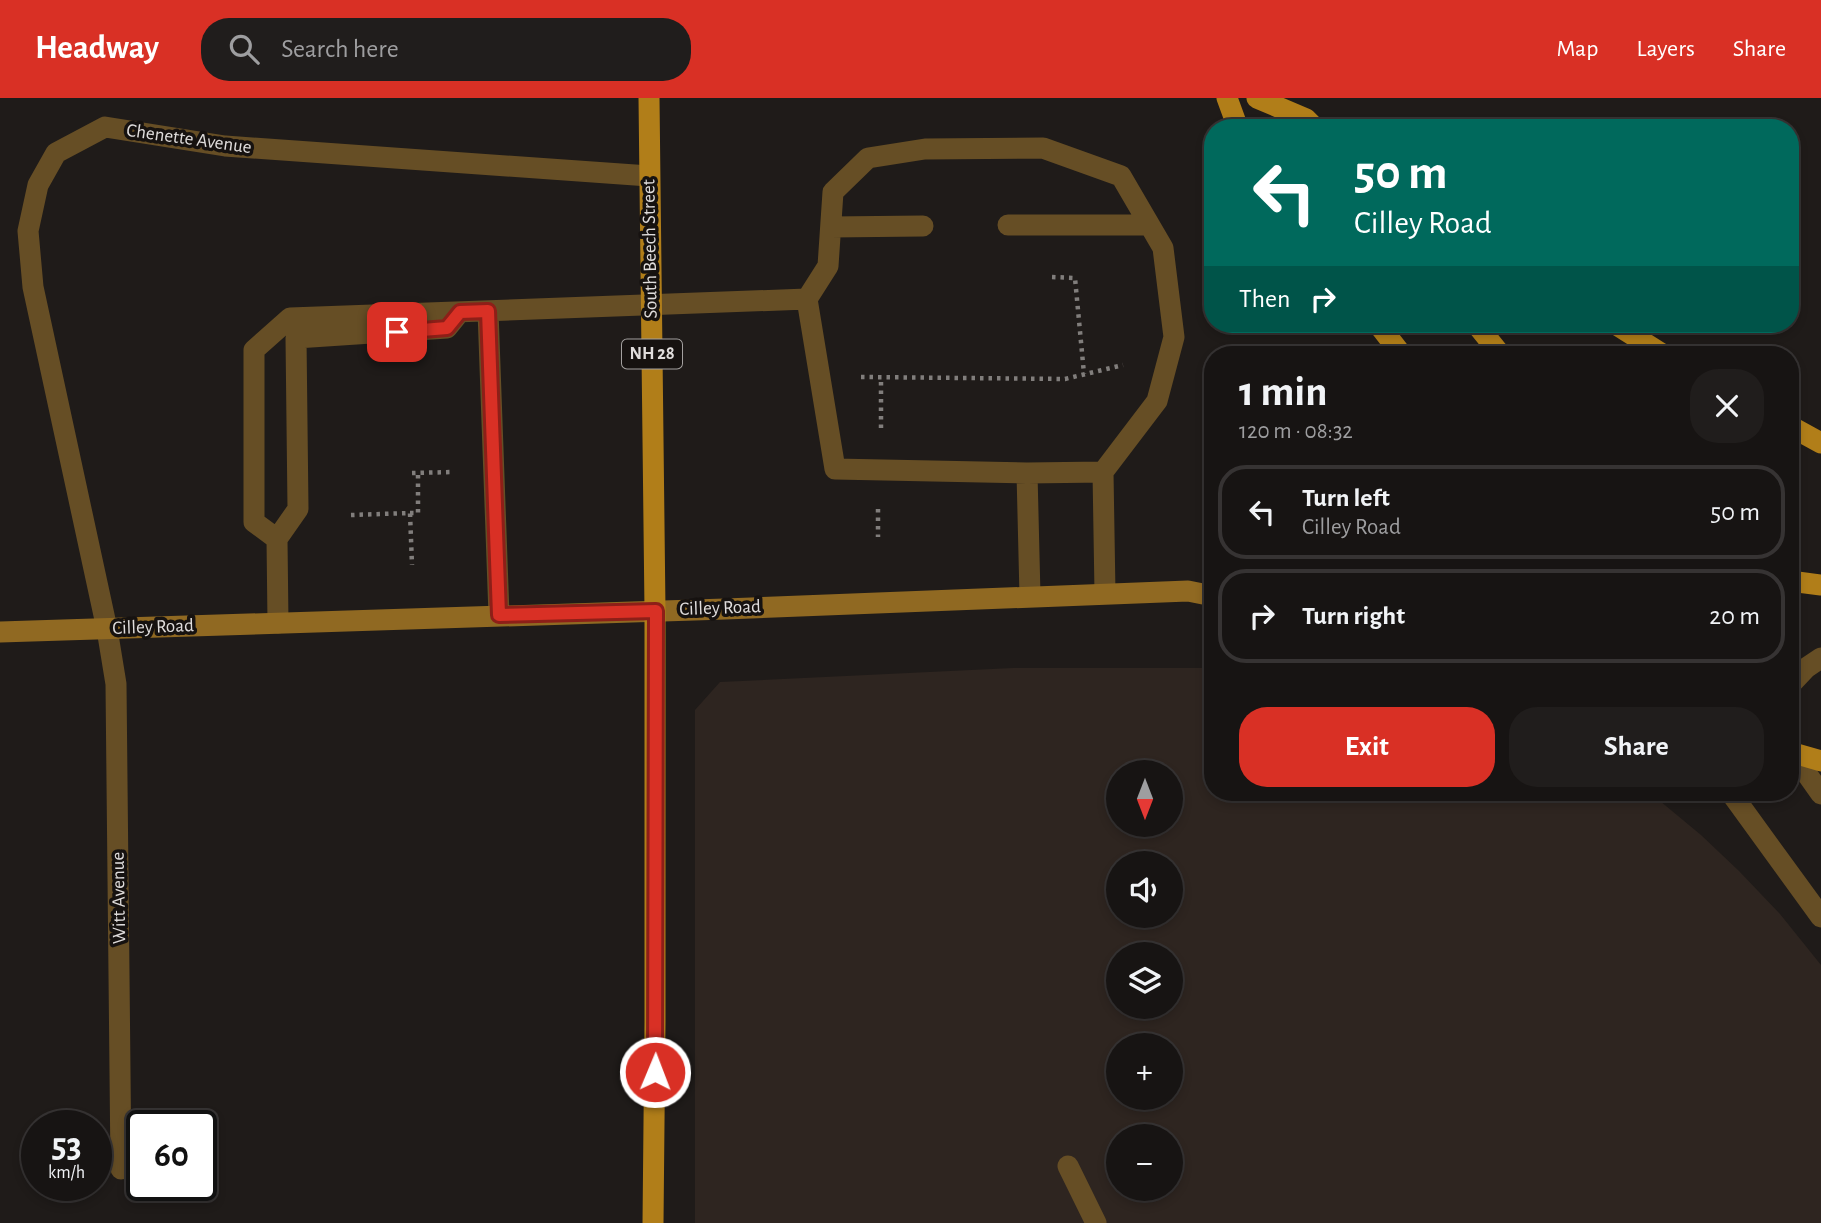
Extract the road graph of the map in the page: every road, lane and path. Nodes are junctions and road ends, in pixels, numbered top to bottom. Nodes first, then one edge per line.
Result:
1 (649, 98) edge
2 (1227, 98) edge
3 (1257, 98) edge
4 (1235, 119) edge
5 (1304, 119) edge
6 (649, 176) junction
7 (1008, 225) dead end
8 (1149, 225) junction
9 (923, 226) dead end
10 (831, 227) junction
11 (1052, 277) dead end
12 (807, 299) junction
13 (651, 304) junction
14 (488, 311) junction
15 (460, 312) junction
16 (1629, 333) edge
17 (1650, 346) edge
18 (1124, 365) dead end
19 (1084, 374) junction
20 (820, 377) junction
21 (881, 377) junction
22 (881, 430) dead end
23 (1799, 431) edge
24 (1821, 443) edge
25 (1102, 472) junction
26 (418, 473) dead end
27 (1027, 473) junction
28 (878, 501) dead end
29 (410, 513) junction
30 (351, 514) dead end
31 (878, 537) dead end
32 (277, 539) junction
33 (412, 565) dead end
34 (1799, 583) edge
35 (1204, 585) edge
36 (1821, 585) edge
37 (1188, 591) junction
38 (1105, 593) junction
39 (1204, 594) edge
40 (1030, 596) junction
41 (656, 611) junction
42 (499, 615) junction
43 (278, 623) junction
44 (107, 629) junction
45 (0, 632) edge
46 (1821, 658) edge
47 (1799, 675) edge
48 (1799, 754) edge
49 (1821, 761) edge
50 (1799, 763) edge
51 (1821, 794) edge
52 (1737, 801) edge
53 (1749, 801) edge
54 (1747, 815) junction
55 (1821, 917) edge
56 (1068, 1166) dead end
57 (121, 1169) dead end
58 (653, 1223) edge
59 (1096, 1223) edge

1 - 6 main road, South Beech Street / NH 28
2 - 4 main road
3 - 5 main road
6 - 13 main road, South Beech Street / NH 28
6 - 44 street, Chenette Avenue
7 - 8 street
8 - 10 street
8 - 25 street
9 - 10 street
10 - 12 street
11 - 19 path
12 - 13 street
12 - 20 street
13 - 14 street
13 - 41 main road, South Beech Street / NH 28
14 - 15 street
14 - 42 street
15 - 32 street
15 - 32 street
16 - 17 main road
18 - 19 path
19 - 21 path
20 - 21 path
20 - 27 street
21 - 22 path
23 - 24 main road
25 - 27 street
25 - 38 street
26 - 29 path
27 - 40 street
28 - 31 path
29 - 30 path
29 - 33 path
32 - 43 street
34 - 36 main road
35 - 37 street, Cilley Road
37 - 38 street, Cilley Road
37 - 39 street, Cilley Road
38 - 40 street, Cilley Road
40 - 41 street, Cilley Road
41 - 42 street, Cilley Road
41 - 58 main road, NH 28
42 - 43 street, Cilley Road
43 - 44 street, Cilley Road
44 - 45 street, Cilley Road
44 - 57 street, Witt Avenue
46 - 47 street
48 - 49 main road
50 - 51 street
52 - 54 street
53 - 54 street
54 - 55 street
56 - 59 street

